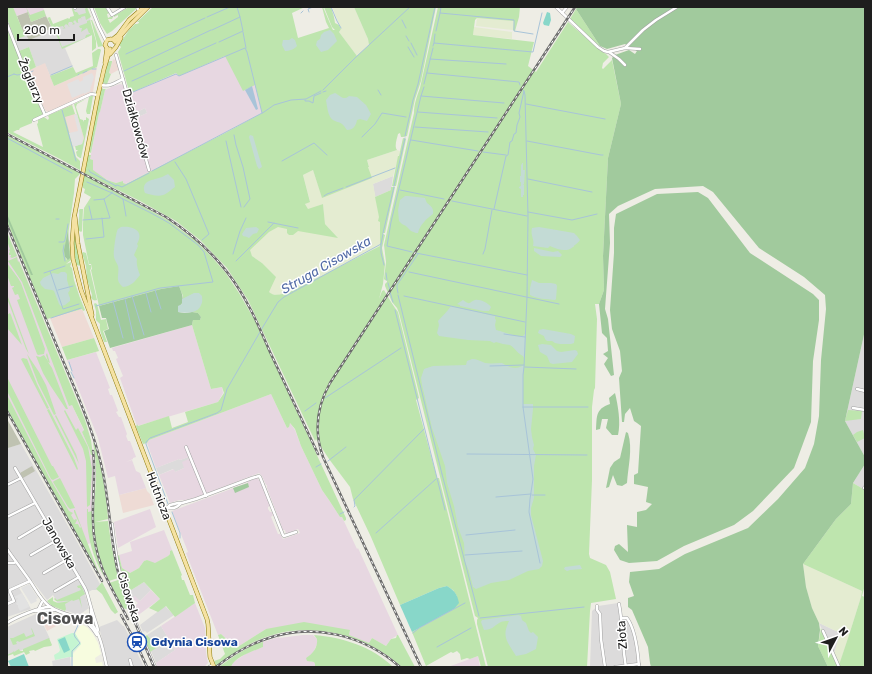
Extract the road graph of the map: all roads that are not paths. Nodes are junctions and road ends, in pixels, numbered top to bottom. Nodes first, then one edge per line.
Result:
1 (91, 7) edge
2 (107, 7) edge
3 (125, 7) edge
4 (144, 7) edge
5 (148, 7) edge
6 (556, 7) edge
7 (567, 7) edge
8 (677, 7) edge
9 (139, 10) edge
10 (562, 13) junction
11 (7, 24) edge
12 (124, 33) junction
13 (111, 40) junction
14 (624, 48) junction
15 (109, 49) junction
16 (640, 49) dead end
17 (608, 52) junction
18 (116, 55) dead end
19 (109, 56) junction
20 (625, 65) dead end
21 (104, 69) junction
22 (123, 79) junction
23 (100, 85) junction
24 (98, 95) junction
25 (45, 115) junction
26 (34, 120) dead end
27 (149, 170) dead end
28 (74, 234) junction
29 (75, 266) junction
30 (82, 268) junction
31 (84, 275) junction
32 (77, 279) junction
33 (88, 304) junction
34 (857, 389) dead end
35 (865, 392) edge
36 (853, 408) dead end
37 (865, 410) edge
38 (186, 447) dead end
39 (15, 468) dead end
40 (21, 478) junction
41 (7, 485) edge
42 (206, 496) junction
43 (35, 503) junction
44 (166, 509) junction
45 (7, 516) edge
46 (46, 522) junction
47 (112, 524) dead end
48 (296, 532) dead end
49 (19, 538) dead end
50 (57, 540) junction
51 (7, 549) edge
52 (31, 555) dead end
53 (68, 559) junction
54 (16, 562) junction
55 (7, 563) edge
56 (44, 573) dead end
57 (79, 577) junction
58 (30, 581) junction
59 (55, 591) dead end
60 (39, 595) junction
61 (42, 602) junction
62 (7, 604) edge
63 (619, 604) dead end
64 (46, 605) junction
65 (597, 606) dead end
66 (50, 608) junction
67 (39, 609) junction
68 (91, 609) junction
69 (43, 610) junction
70 (35, 611) junction
71 (91, 615) junction
72 (75, 616) junction
73 (621, 618) junction
74 (85, 619) junction
75 (8, 622) edge
76 (90, 624) junction
77 (97, 632) junction
78 (823, 632) dead end
79 (98, 637) junction
80 (130, 660) dead end
81 (639, 665) edge
82 (212, 666) edge
83 (626, 666) edge
84 (107, 667) edge
85 (131, 667) edge
86 (155, 667) edge
87 (605, 667) edge
88 (615, 667) edge
89 (839, 667) edge

1 - 13 street
2 - 3 street
4 - 9 main road
5 - 9 main road
6 - 10 street
7 - 10 street
8 - 14 street
9 - 12 main road
9 - 13 main road
10 - 17 street
11 - 25 street, Żeglarzy
12 - 13 main road
12 - 19 main road
13 - 15 main road
13 - 15 main road
14 - 16 street
14 - 17 street
15 - 19 main road
15 - 21 main road
17 - 20 street
18 - 22 street, Działkowców
19 - 21 main road
21 - 23 main road, Hutnicza
22 - 23 street, Działkowców
22 - 27 street, Działkowców
23 - 24 main road, Hutnicza
24 - 25 street, Żeglarzy
24 - 28 main road, Hutnicza
25 - 26 street, Żeglarzy
28 - 29 main road, Hutnicza
28 - 30 main road, Hutnicza
29 - 30 main road
29 - 32 main road, Hutnicza
30 - 31 main road, Hutnicza
31 - 32 main road
31 - 33 main road, Hutnicza
32 - 33 main road, Hutnicza
33 - 44 main road, Hutnicza
34 - 35 street
36 - 37 street
38 - 42 street
39 - 40 street, Janowska
40 - 41 street
40 - 43 street, Janowska
42 - 44 street
42 - 48 street
43 - 45 street
43 - 46 street, Janowska
44 - 82 main road, Hutnicza
46 - 49 street
46 - 50 street, Janowska
47 - 86 street, Cisowska
50 - 52 street
50 - 53 street, Janowska
51 - 54 street
53 - 56 street
53 - 57 street, Janowska
54 - 55 street
54 - 58 street
57 - 59 street
57 - 68 street, Janowska
58 - 60 street
58 - 62 street
60 - 61 street
60 - 64 street
61 - 64 street
61 - 67 street
63 - 73 street, Złota
64 - 66 street
64 - 67 street
64 - 69 street
65 - 87 street
66 - 69 street
66 - 72 street
67 - 70 street
68 - 71 street, Janowska
68 - 77 street, Janowska
69 - 70 street
70 - 75 street
71 - 74 street
71 - 76 street, Janowska
72 - 74 street
72 - 76 street
73 - 81 street
73 - 83 street, Złota
74 - 76 street
76 - 77 street
76 - 79 street
77 - 79 street, Janowska
78 - 89 street
79 - 84 street
80 - 85 street
81 - 83 street
83 - 88 street

